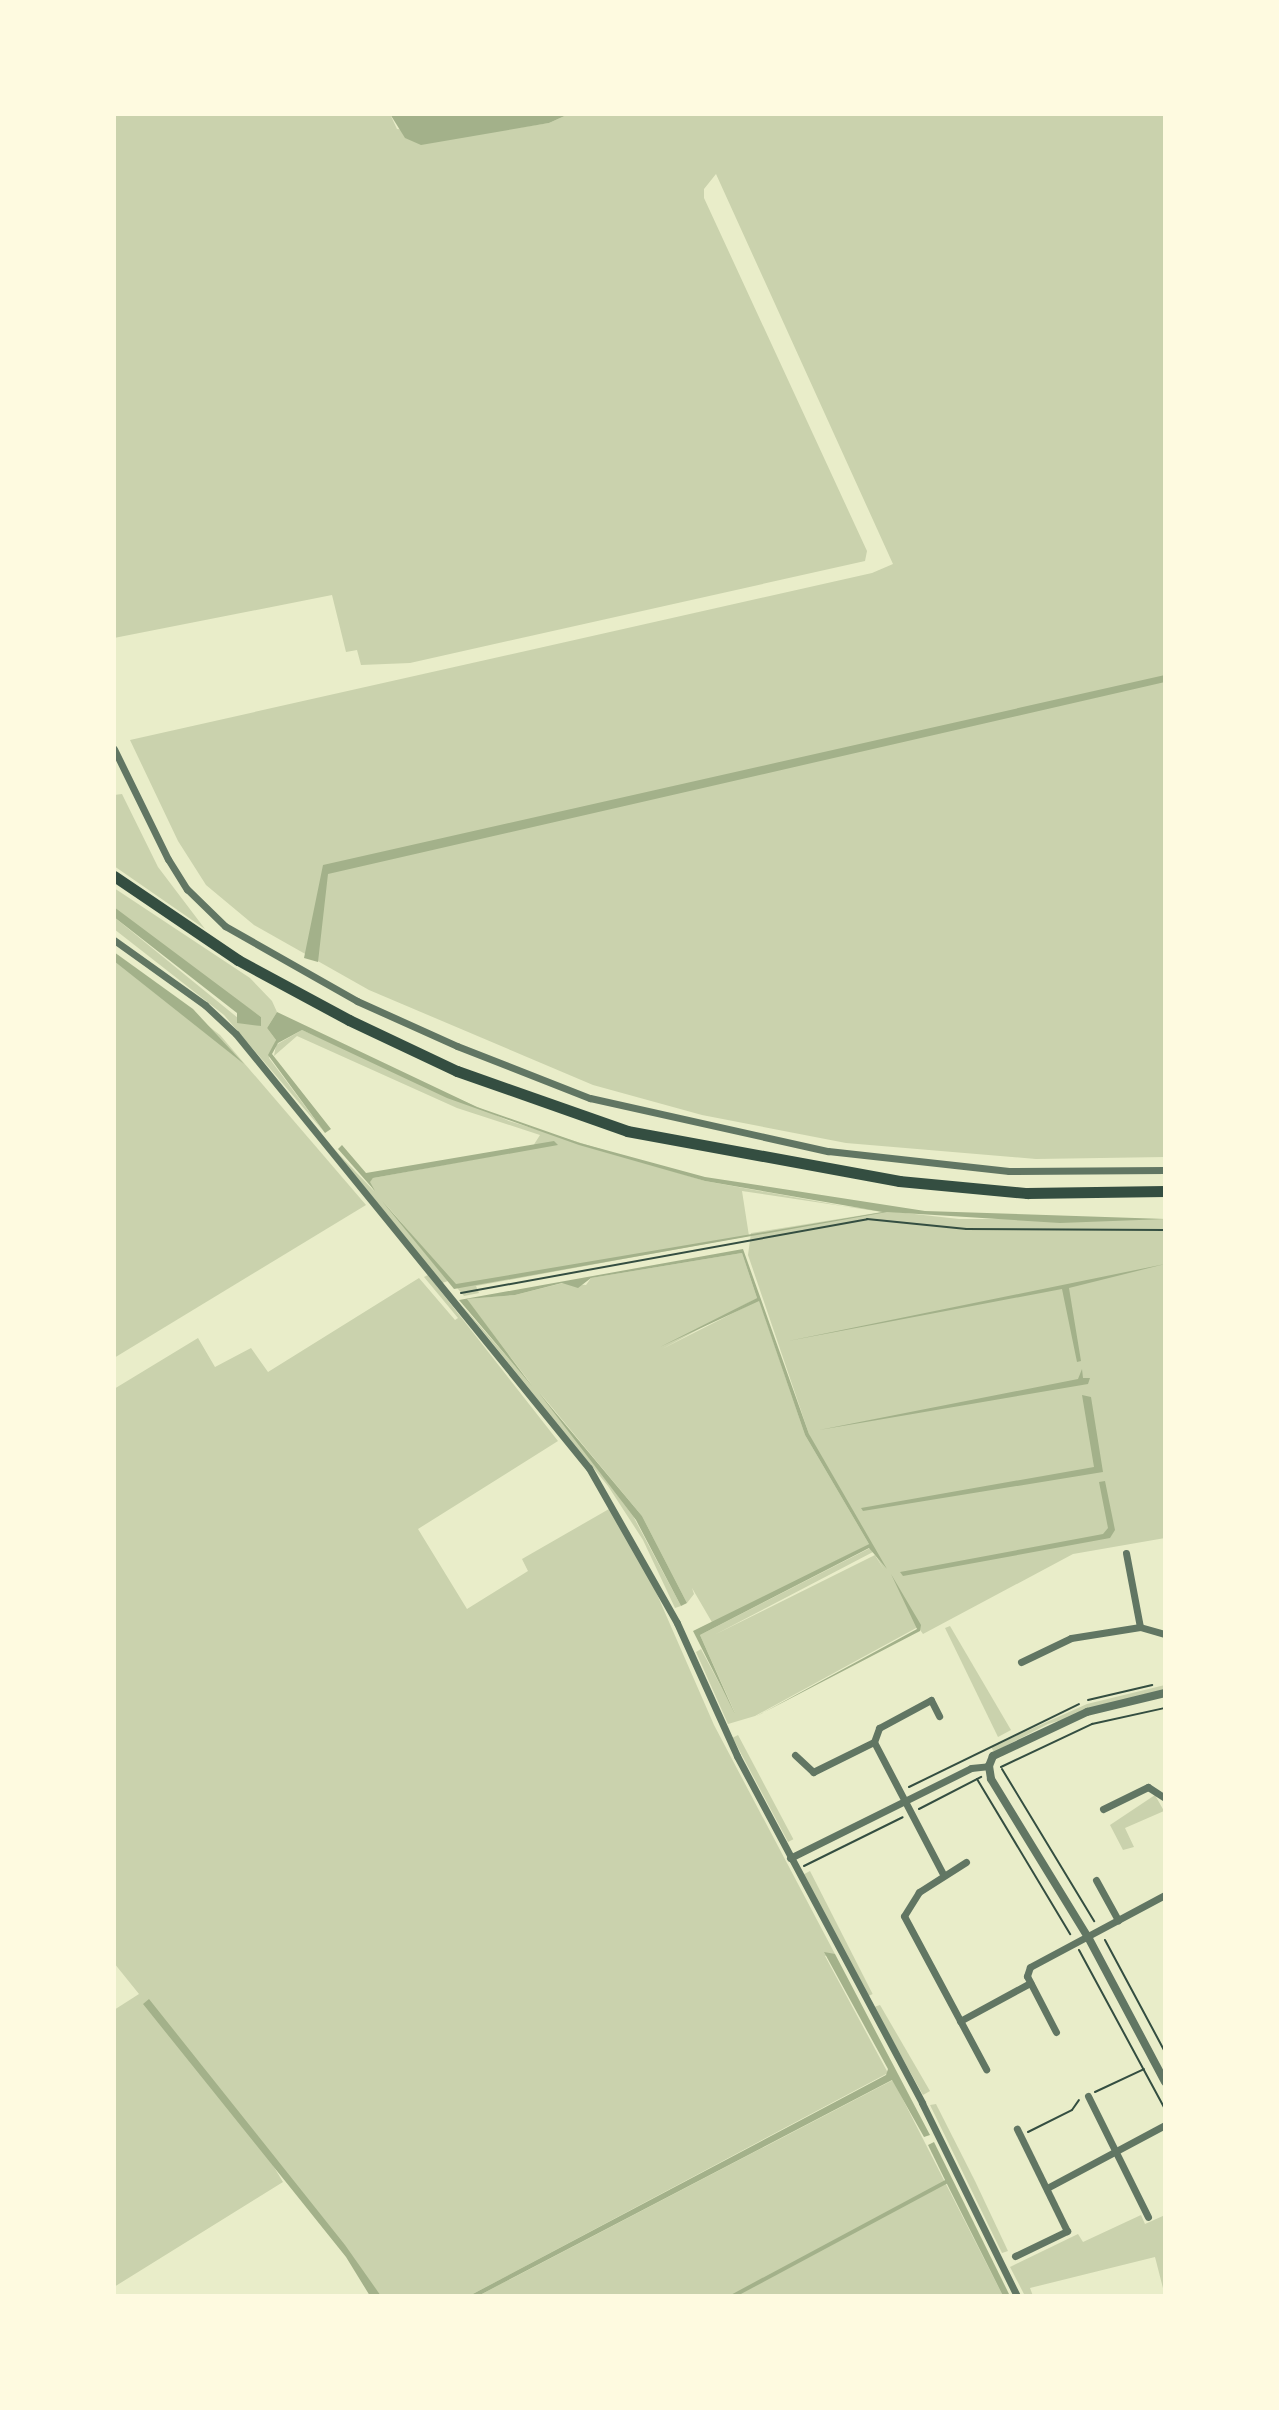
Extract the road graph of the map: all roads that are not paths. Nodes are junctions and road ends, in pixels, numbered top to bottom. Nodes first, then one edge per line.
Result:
1 (114, 749) edge
2 (114, 876) edge
3 (114, 940) edge
4 (1165, 1170) edge
5 (1165, 1191) edge
6 (1126, 1553) dead end
7 (1140, 1627) junction
8 (1165, 1634) edge
9 (1021, 1662) dead end
10 (1165, 1693) edge
11 (939, 1716) dead end
12 (874, 1742) junction
13 (795, 1755) dead end
14 (989, 1769) junction
15 (813, 1772) junction
16 (809, 1782) dead end
17 (1165, 1798) edge
18 (905, 1801) junction
19 (1103, 1809) dead end
20 (790, 1858) junction
21 (966, 1862) dead end
22 (943, 1874) junction
23 (1096, 1880) dead end
24 (1165, 1895) edge
25 (1118, 1920) junction
26 (1088, 1937) junction
27 (1030, 1983) junction
28 (960, 2021) junction
29 (1056, 2032) dead end
30 (986, 2069) dead end
31 (1165, 2082) edge
32 (1088, 2096) dead end
33 (1165, 2125) edge
34 (1017, 2129) dead end
35 (1115, 2152) junction
36 (1047, 2188) junction
37 (1148, 2217) dead end
38 (1015, 2256) dead end
39 (1017, 2296) edge

1 - 4 street
2 - 5 highway
3 - 20 street
6 - 7 street
7 - 8 street
7 - 9 street
10 - 14 street
11 - 12 street
12 - 15 street
12 - 18 street
13 - 15 street
14 - 18 street
14 - 26 street
15 - 16 street
17 - 19 street
18 - 20 street
18 - 22 street
20 - 39 street
21 - 22 street
22 - 28 street
23 - 25 street
24 - 25 street
25 - 26 street
26 - 27 street
26 - 31 street
27 - 28 street
27 - 29 street
28 - 30 street
32 - 35 street
33 - 35 street
34 - 36 street
35 - 36 street
35 - 37 street
36 - 38 street

